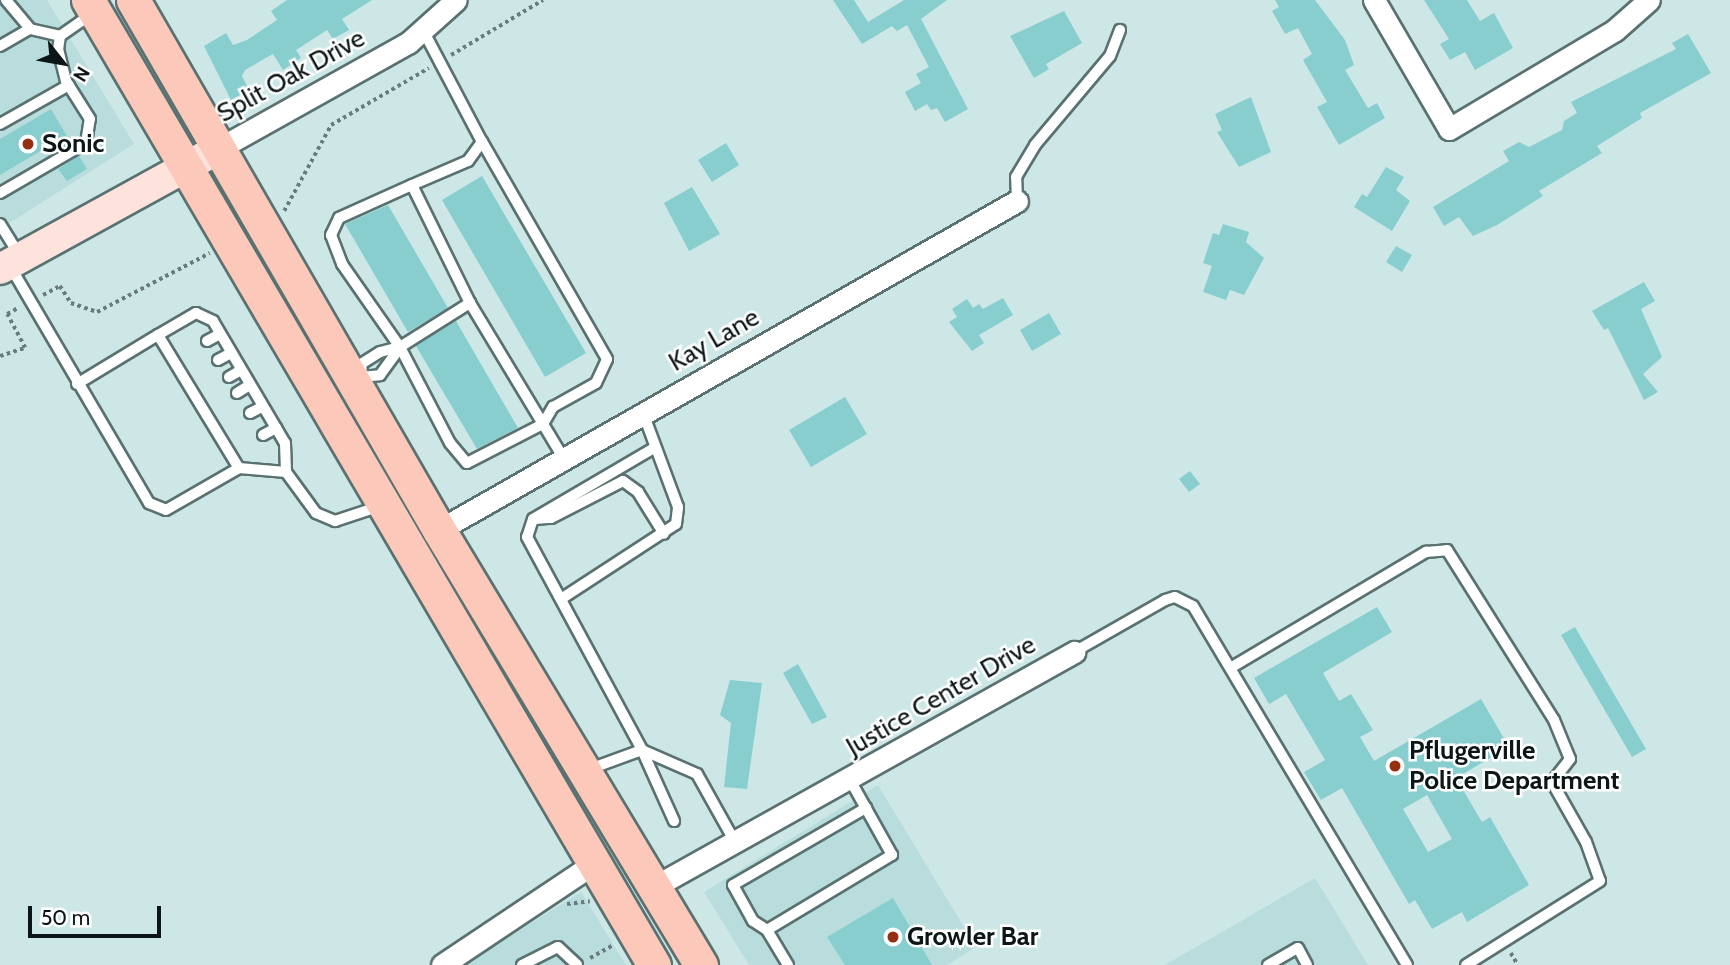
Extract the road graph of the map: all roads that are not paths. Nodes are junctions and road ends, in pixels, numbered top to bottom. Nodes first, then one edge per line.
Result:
1 (6, 0) edge
2 (133, 0) edge
3 (456, 0) edge
4 (1374, 0) edge
5 (1648, 0) edge
6 (92, 6) edge
7 (30, 29) junction
8 (1120, 30) dead end
9 (424, 32) junction
10 (60, 36) junction
11 (0, 46) edge
12 (69, 85) junction
13 (0, 124) edge
14 (482, 142) junction
15 (218, 149) junction
16 (184, 167) junction
17 (412, 185) junction
18 (0, 193) edge
19 (1017, 201) joint
20 (0, 224) edge
21 (9, 263) edge
22 (470, 303) junction
23 (220, 334) junction
24 (158, 335) junction
25 (207, 341) dead end
26 (400, 347) junction
27 (231, 353) junction
28 (184, 354) dead end
29 (173, 360) junction
30 (218, 360) dead end
31 (241, 370) junction
32 (196, 374) dead end
33 (229, 377) dead end
34 (358, 378) junction
35 (186, 380) junction
36 (76, 384) junction
37 (250, 385) junction
38 (237, 393) dead end
39 (262, 407) junction
40 (643, 412) junction
41 (250, 414) dead end
42 (543, 424) junction
43 (276, 428) junction
44 (263, 435) dead end
45 (654, 448) junction
46 (564, 459) junction
47 (239, 468) junction
48 (286, 472) junction
49 (382, 505) junction
50 (534, 519) junction
51 (439, 530) junction
52 (664, 534) junction
53 (561, 599) junction
54 (1074, 652) joint
55 (1232, 667) junction
56 (642, 750) junction
57 (583, 771) junction
58 (850, 780) junction
59 (866, 808) junction
60 (674, 821) dead end
61 (735, 842) junction
62 (593, 864) junction
63 (652, 888) junction
64 (767, 930) junction
65 (442, 965) edge
66 (522, 965) edge
67 (577, 965) edge
68 (654, 965) edge
69 (701, 965) edge
70 (788, 965) edge
71 (1268, 965) edge
72 (1307, 965) edge
73 (1407, 965) edge
74 (1466, 965) edge

1 - 7 lane
2 - 15 main road
3 - 9 street, Split Oak Drive
4 - 5 street
6 - 10 lane
6 - 16 main road
7 - 10 lane
7 - 11 lane
8 - 19 lane
9 - 14 lane
9 - 15 street, Split Oak Drive
10 - 12 lane
12 - 13 lane
12 - 18 lane
14 - 17 lane
14 - 42 lane
15 - 16 street
15 - 34 main road
16 - 21 street
16 - 49 main road
17 - 22 lane
17 - 26 lane
19 - 40 street, Kay Lane
20 - 21 lane
21 - 36 lane
22 - 26 lane
22 - 42 lane
23 - 24 lane
23 - 25 lane
23 - 27 lane
24 - 29 lane
24 - 36 lane
26 - 34 lane
26 - 34 lane
26 - 42 lane
27 - 30 lane
27 - 31 lane
28 - 29 lane
29 - 35 lane
31 - 33 lane
31 - 37 lane
32 - 35 lane
34 - 51 main road
35 - 47 lane
36 - 47 lane
37 - 38 lane
37 - 39 lane
39 - 41 lane
39 - 43 lane
40 - 45 lane
40 - 46 street, Kay Lane
42 - 46 lane
43 - 44 lane
43 - 48 lane
45 - 50 lane
45 - 52 lane
46 - 51 street, Kay Lane
47 - 48 lane
48 - 49 lane
49 - 62 main road
50 - 52 lane
50 - 53 lane
51 - 57 main road
52 - 53 lane
53 - 56 lane
54 - 55 lane, Justice Center Drive
54 - 58 street, Justice Center Drive
55 - 73 lane, Justice Center Drive
55 - 74 lane
56 - 57 lane
56 - 60 lane
56 - 61 lane
57 - 63 main road
58 - 59 lane
58 - 61 street, Justice Center Drive
59 - 64 lane
59 - 64 lane
61 - 63 street, Justice Center Drive
62 - 65 street
62 - 68 main road
63 - 69 main road
64 - 70 lane
66 - 67 lane
71 - 72 lane

